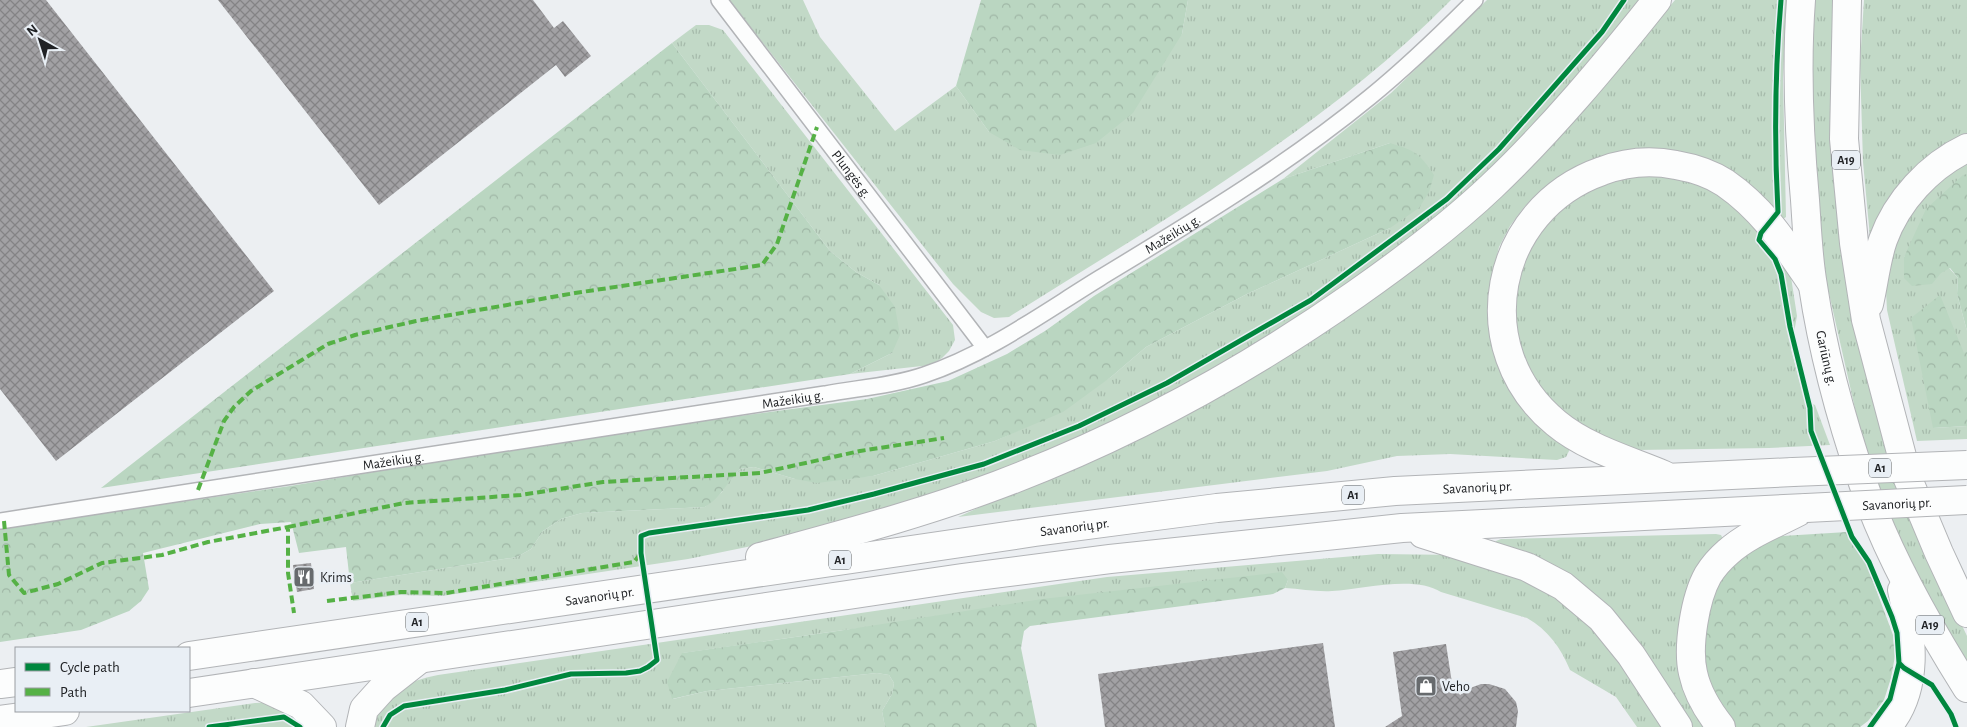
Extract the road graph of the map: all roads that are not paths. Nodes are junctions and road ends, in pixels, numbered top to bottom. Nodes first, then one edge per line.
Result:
1 (719, 0) edge
2 (1475, 0) edge
3 (1657, 0) edge
4 (1801, 0) edge
5 (1847, 0) edge
6 (1967, 148) edge
7 (1812, 284) junction
8 (1866, 320) junction
9 (985, 348) junction
10 (1967, 465) edge
11 (1672, 479) junction
12 (1967, 500) edge
13 (1806, 508) junction
14 (0, 521) edge
15 (1402, 528) junction
16 (1896, 562) junction
17 (645, 588) junction
18 (1967, 613) edge
19 (190, 656) edge
20 (421, 658) junction
21 (15, 682) edge
22 (254, 683) junction
23 (0, 684) edge
24 (1967, 688) edge
25 (190, 692) edge
26 (58, 712) edge
27 (0, 720) edge
28 (322, 727) edge
29 (360, 727) edge
30 (1678, 727) edge
31 (1721, 727) edge
32 (1887, 727) edge

1 - 9 street, Plungės g.
2 - 9 street, Mažeikių g.
3 - 17 highway
4 - 7 highway, Gariūnų g. / A19
5 - 8 highway, A19
6 - 8 highway
7 - 11 highway
7 - 16 highway, Gariūnų g. / A19
8 - 18 highway, A19
9 - 14 street, Mažeikių g.
10 - 11 highway, Savanorių pr. / A1, bridge
11 - 17 highway, Savanorių pr. / A1
12 - 13 highway, Savanorių pr., bridge
13 - 15 highway, Savanorių pr.
13 - 31 highway
15 - 20 highway, Savanorių pr.
15 - 30 highway
16 - 24 highway, Gariūnų g. / A19
16 - 32 highway
17 - 19 highway, Savanorių pr. / A1
20 - 22 highway, Savanorių pr.
20 - 29 highway
21 - 23 highway
22 - 25 highway, Savanorių pr.
22 - 28 highway
26 - 27 highway

